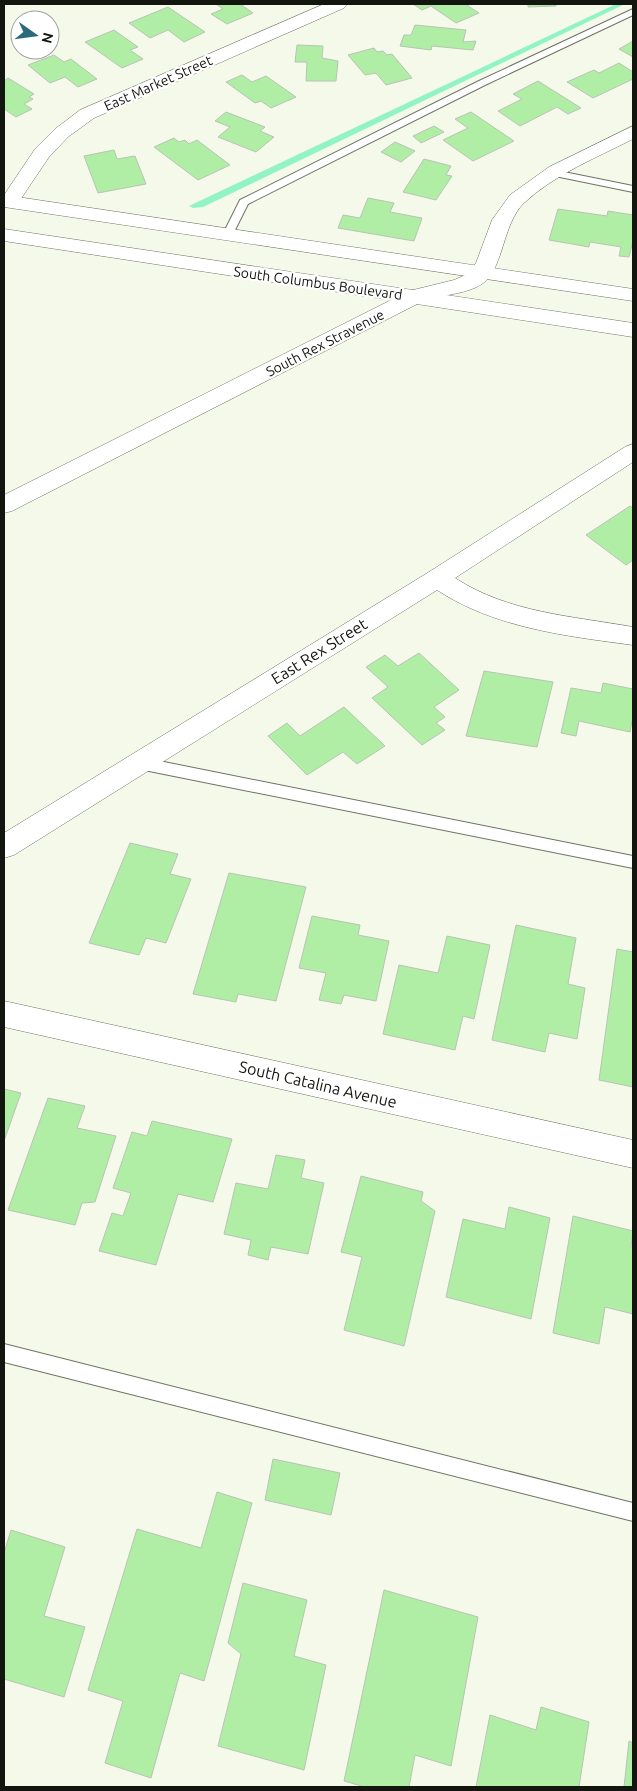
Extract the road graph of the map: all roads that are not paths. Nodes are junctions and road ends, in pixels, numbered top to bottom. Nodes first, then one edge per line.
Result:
1 (337, 10) edge
2 (633, 12) edge
3 (139, 90) junction
4 (158, 104) dead end
5 (633, 132) edge
6 (554, 173) junction
7 (633, 189) edge
8 (6, 201) edge
9 (228, 234) junction
10 (5, 236) edge
11 (482, 272) junction
12 (633, 295) edge
13 (416, 296) junction
14 (633, 330) edge
15 (628, 459) edge
16 (4, 505) edge
17 (437, 578) junction
18 (633, 636) edge
19 (139, 763) junction
20 (4, 847) edge
21 (633, 862) edge
22 (4, 1014) edge
23 (633, 1154) edge
24 (4, 1353) edge
25 (633, 1512) edge

1 - 3 street, East Market Street
2 - 9 lane
3 - 4 street
3 - 8 street, East Market Street
5 - 6 street
6 - 7 lane
6 - 11 street
8 - 9 street
9 - 11 street
10 - 13 street, South Columbus Boulevard
11 - 12 street
11 - 13 street, South Rex Stravenue
13 - 14 street, South Columbus Boulevard
13 - 16 street, South Rex Stravenue
15 - 17 street, East Rex Street
17 - 18 street
17 - 19 street, East Rex Street
19 - 20 street, East Rex Street
19 - 21 lane
22 - 23 street, South Catalina Avenue
24 - 25 lane

